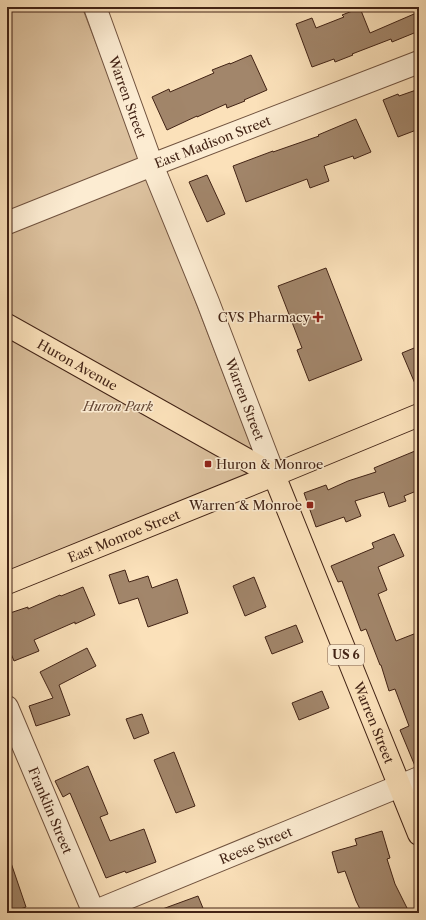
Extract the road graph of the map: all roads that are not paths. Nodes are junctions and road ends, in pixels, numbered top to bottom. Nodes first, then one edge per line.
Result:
1 (95, 7) edge
2 (419, 62) edge
3 (152, 165) junction
4 (7, 223) edge
5 (7, 325) edge
6 (419, 415) edge
7 (274, 475) junction
8 (7, 583) edge
9 (7, 706) edge
10 (409, 782) edge
11 (419, 834) edge
12 (93, 913) edge

1 - 3 street, Warren Street
2 - 3 street, East Madison Street
3 - 4 street, East Madison Street
3 - 7 street, Warren Street
5 - 7 main road, Huron Avenue
6 - 7 main road, East Monroe Street
7 - 8 main road, East Monroe Street
7 - 10 main road, Warren Street / US 6
9 - 12 street, Franklin Street
10 - 11 main road, Warren Street / US 6
10 - 12 street, Reese Street

